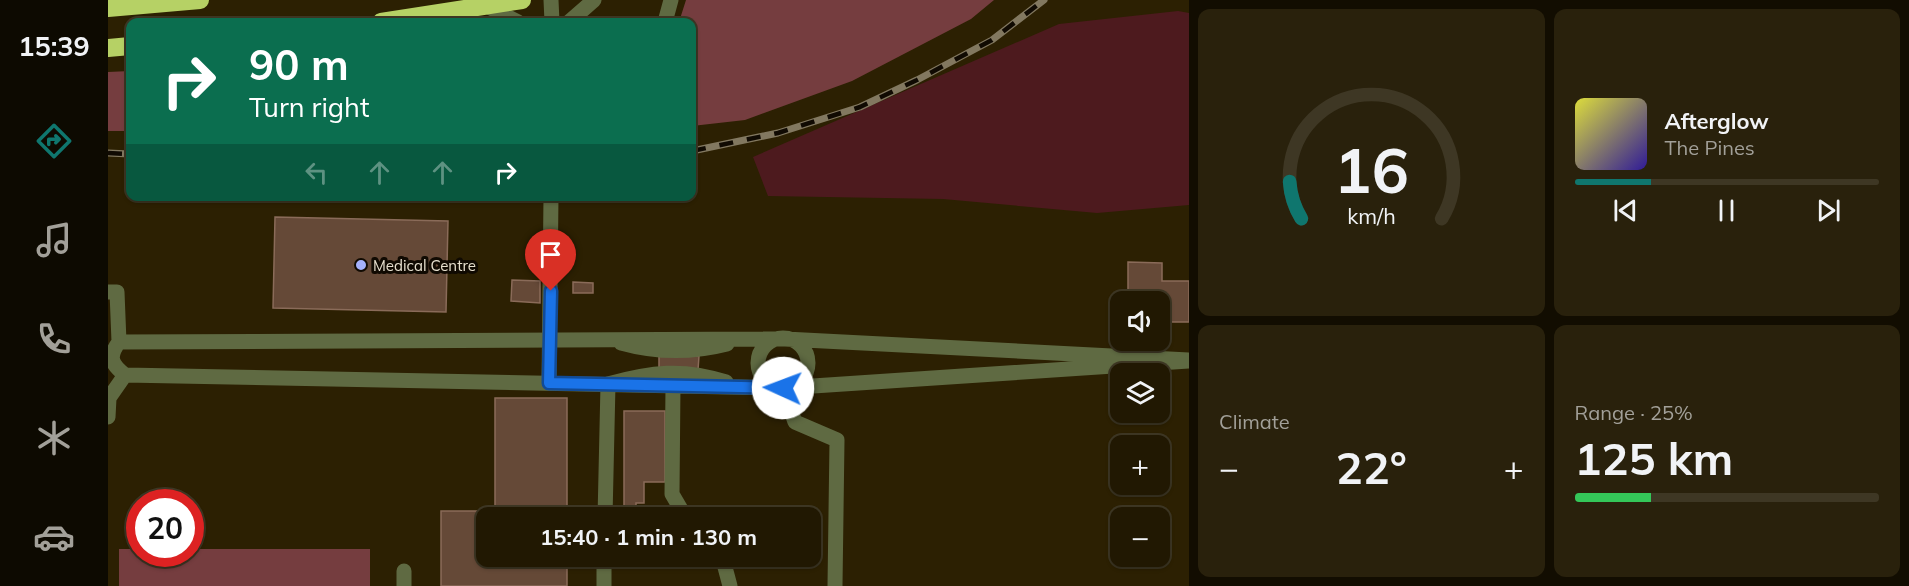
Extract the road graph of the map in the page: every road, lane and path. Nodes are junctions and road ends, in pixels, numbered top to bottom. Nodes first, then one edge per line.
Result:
1 (200, 0) edge
2 (522, 0) edge
3 (551, 0) edge
4 (594, 0) edge
5 (671, 0) edge
6 (488, 6) junction
7 (108, 8) edge
8 (408, 18) edge
9 (510, 18) edge
10 (552, 18) edge
11 (573, 18) edge
12 (666, 18) edge
13 (126, 46) edge
14 (108, 48) edge
15 (551, 201) edge
16 (108, 292) edge
17 (550, 339) junction
18 (785, 339) junction
19 (119, 342) junction
20 (1189, 360) edge
21 (125, 375) junction
22 (549, 383) junction
23 (608, 384) junction
24 (673, 386) junction
25 (740, 387) junction
26 (783, 388) junction
27 (108, 417) edge
28 (605, 507) edge
29 (680, 507) edge
30 (604, 567) edge
31 (725, 567) edge
32 (603, 586) edge
33 (730, 586) edge
34 (835, 586) edge

1 - 7 highway
2 - 6 highway
3 - 10 street
4 - 11 street
5 - 12 street
6 - 8 highway
6 - 9 street
13 - 14 highway
15 - 17 street
16 - 19 street
17 - 18 street
17 - 19 street
17 - 22 street
18 - 20 street
18 - 26 street
18 - 26 street
19 - 21 street
20 - 26 street
21 - 22 street
21 - 27 street
22 - 23 street
23 - 24 street
23 - 25 street
23 - 28 street
24 - 25 street
24 - 29 street
25 - 26 street
26 - 34 street
30 - 32 street
31 - 33 street

